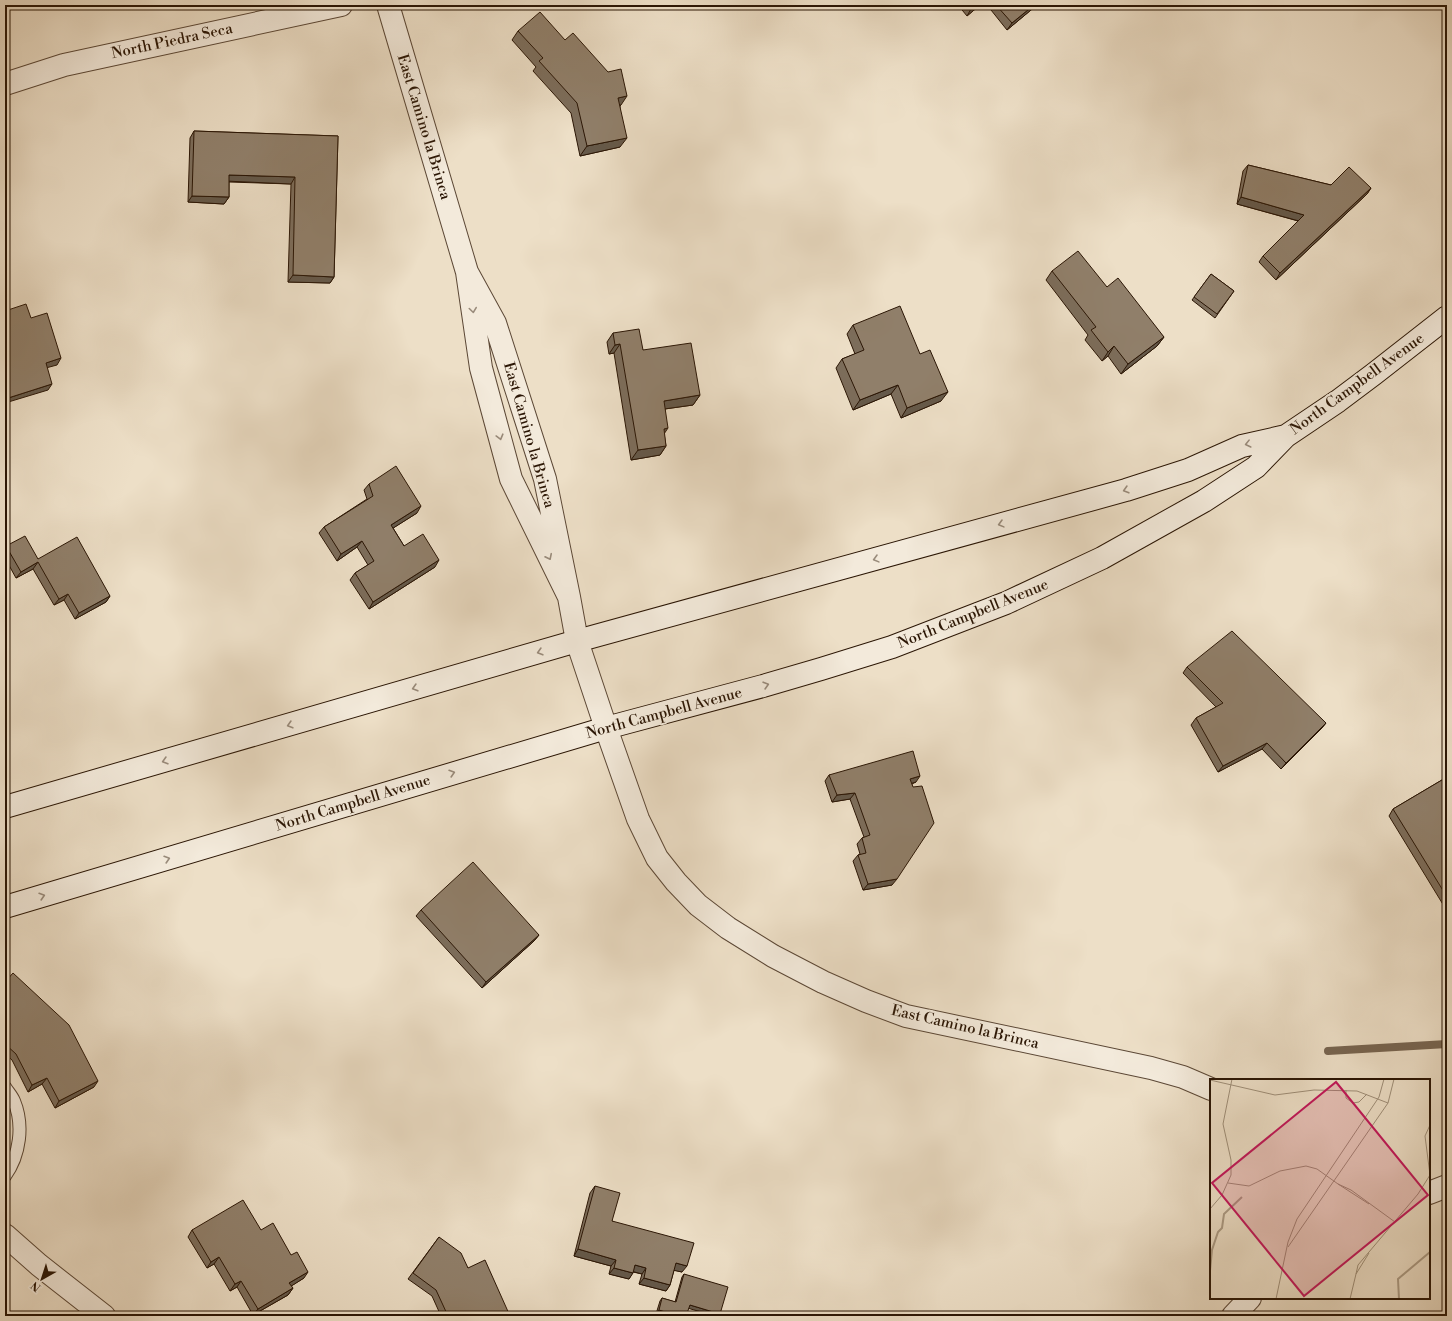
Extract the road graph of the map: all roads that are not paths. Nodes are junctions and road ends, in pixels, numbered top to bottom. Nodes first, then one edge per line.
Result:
1 (341, 5) edge
2 (388, 5) edge
3 (5, 84) edge
4 (467, 272) junction
5 (1447, 317) edge
6 (1286, 436) junction
7 (569, 597) junction
8 (577, 642) junction
9 (606, 728) junction
10 (5, 808) edge
11 (5, 907) edge
12 (5, 1087) edge
13 (1210, 1089) edge
14 (5, 1176) edge
15 (1447, 1186) edge
16 (1430, 1193) edge
17 (5, 1235) edge
18 (1249, 1299) edge
19 (104, 1316) edge
20 (1233, 1316) edge

1 - 3 main road, North Piedra Seca
2 - 4 main road, East Camino la Brinca
4 - 7 main road, East Camino la Brinca
4 -> 7 main road, East Camino la Brinca
5 - 6 main road, North Campbell Avenue
6 -> 8 main road, North Campbell Avenue
9 -> 6 main road, North Campbell Avenue
7 - 8 main road, East Camino la Brinca
8 - 9 main road, East Camino la Brinca
8 -> 10 main road, North Campbell Avenue
11 -> 9 main road, North Campbell Avenue
9 - 13 main road, East Camino la Brinca
12 - 14 lane
15 - 16 main road
17 - 19 main road
18 - 20 main road

